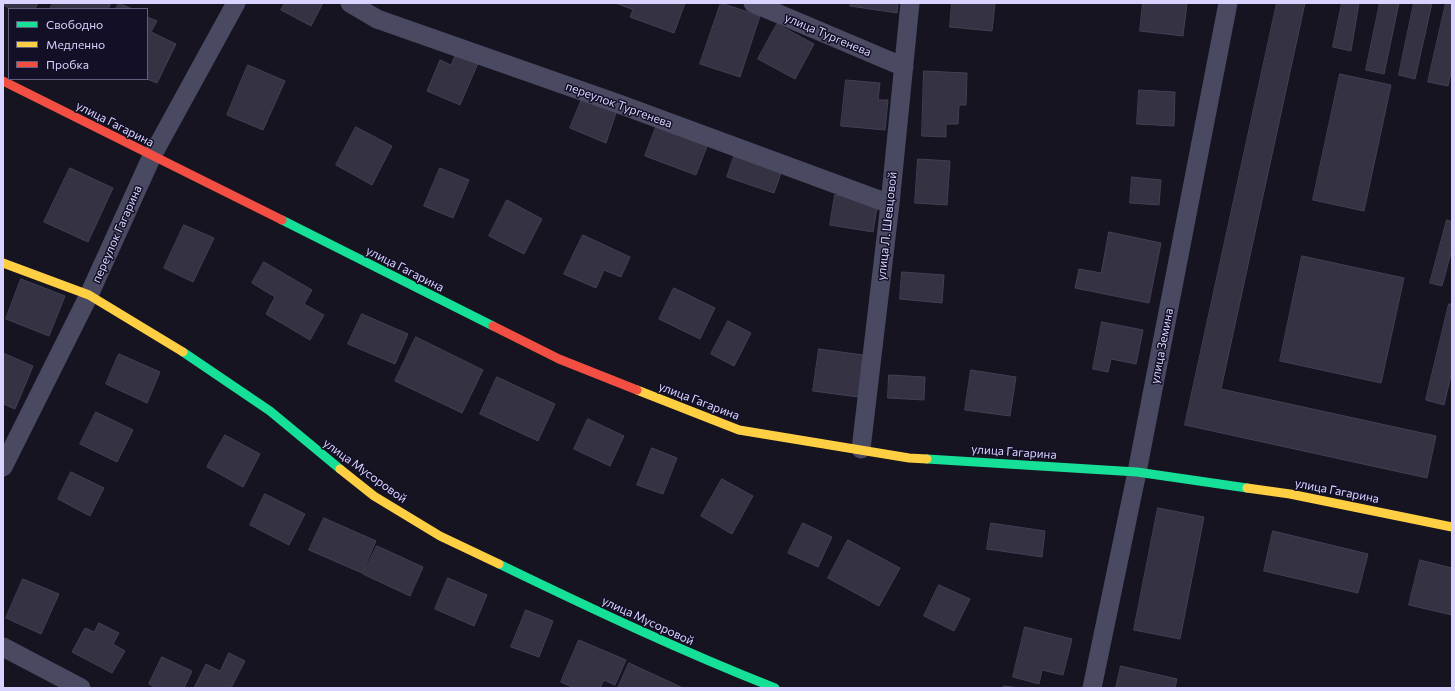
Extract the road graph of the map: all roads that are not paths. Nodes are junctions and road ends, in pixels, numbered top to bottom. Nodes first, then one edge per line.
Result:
1 (236, 3) edge
2 (350, 3) edge
3 (753, 3) edge
4 (910, 3) edge
5 (1228, 3) edge
6 (904, 67) junction
7 (3, 81) edge
8 (152, 156) junction
9 (890, 204) junction
10 (3, 263) edge
11 (89, 295) junction
12 (861, 449) junction
13 (3, 467) edge
14 (1137, 472) junction
15 (1452, 527) edge
16 (3, 647) edge
17 (81, 688) edge
18 (775, 688) edge
19 (1092, 688) edge

1 - 8 street, переулок Гагарина
2 - 9 street, переулок Тургенева
3 - 6 street, улица Тургенева
4 - 6 street, улица Л. Шевцовой
5 - 14 street, улица Земина
6 - 9 street, улица Л. Шевцовой
7 - 8 main road, улица Гагарина
8 - 11 street, переулок Гагарина
8 - 12 main road, улица Гагарина
9 - 12 street, улица Л. Шевцовой
10 - 11 main road, улица Мусоровой
11 - 13 street, переулок Гагарина
11 - 18 main road, улица Мусоровой
12 - 14 main road, улица Гагарина
14 - 15 main road, улица Гагарина
14 - 19 street, улица Земина
16 - 17 street

